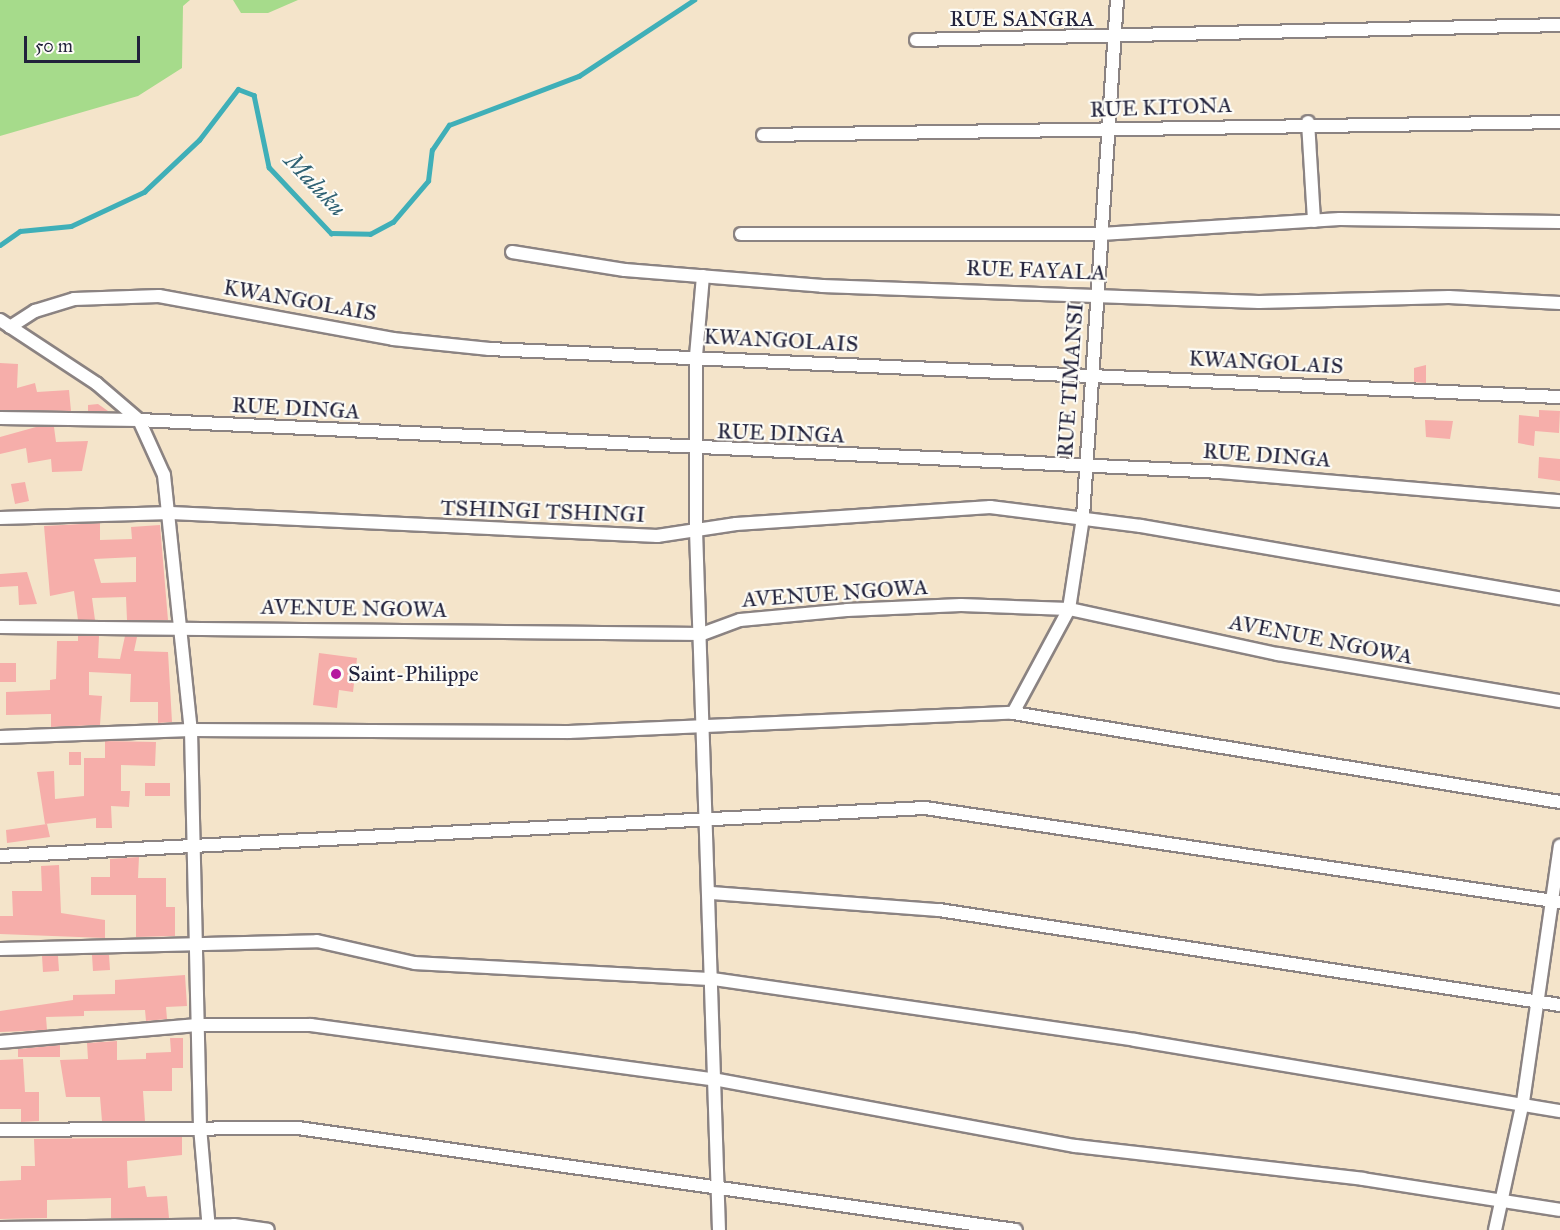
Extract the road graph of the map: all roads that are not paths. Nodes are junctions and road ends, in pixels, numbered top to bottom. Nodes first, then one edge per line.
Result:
1 (1117, 0) edge
2 (1560, 25) edge
3 (1113, 39) junction
4 (916, 40) dead end
5 (1308, 122) junction
6 (1560, 122) edge
7 (1107, 130) junction
8 (763, 135) dead end
9 (1314, 220) junction
10 (1560, 222) edge
11 (741, 234) dead end
12 (1101, 234) junction
13 (512, 252) dead end
14 (703, 276) junction
15 (1097, 292) junction
16 (1560, 303) edge
17 (5, 324) edge
18 (696, 356) junction
19 (1090, 376) junction
20 (1560, 397) edge
21 (0, 418) edge
22 (139, 420) junction
23 (696, 450) junction
24 (1085, 466) junction
25 (1560, 501) edge
26 (171, 513) junction
27 (1083, 517) junction
28 (0, 518) edge
29 (696, 530) junction
30 (1560, 598) edge
31 (1069, 609) junction
32 (180, 625) junction
33 (0, 627) edge
34 (702, 634) junction
35 (1560, 701) edge
36 (1013, 713) junction
37 (704, 724) junction
38 (191, 730) junction
39 (0, 737) edge
40 (1560, 802) edge
41 (707, 817) junction
42 (195, 845) junction
43 (1560, 846) edge
44 (0, 856) edge
45 (711, 893) junction
46 (1557, 902) edge
47 (197, 943) junction
48 (0, 949) edge
49 (713, 979) junction
50 (1538, 1001) junction
51 (1560, 1005) edge
52 (197, 1025) junction
53 (0, 1042) edge
54 (714, 1079) junction
55 (1523, 1102) junction
56 (1560, 1111) edge
57 (200, 1127) junction
58 (0, 1130) edge
59 (719, 1189) junction
60 (1504, 1201) junction
61 (1560, 1210) edge
62 (0, 1228) edge
63 (209, 1229) edge
64 (268, 1230) edge
65 (719, 1230) edge
66 (1016, 1230) edge
67 (1495, 1230) edge

1 - 3 street, RUE TIMANSI
2 - 3 street, RUE SANGRA
3 - 4 street, RUE SANGRA
3 - 7 street, RUE TIMANSI
5 - 6 street, RUE KITONA
5 - 7 street, RUE KITONA
5 - 9 street
7 - 8 street, RUE KITONA
7 - 12 street, RUE TIMANSI
9 - 10 street
9 - 12 street
11 - 12 street
12 - 15 street, RUE TIMANSI
13 - 14 street, RUE FAYALA
14 - 15 street, RUE FAYALA
14 - 18 street
15 - 16 street, RUE FAYALA
15 - 19 street, RUE TIMANSI
17 - 18 street, KWANGOLAIS
17 - 22 street
18 - 19 street, KWANGOLAIS
18 - 23 street
19 - 20 street, KWANGOLAIS
19 - 24 street, RUE TIMANSI
21 - 22 street, RUE DINGA
22 - 23 street, RUE DINGA
22 - 26 street
23 - 24 street, RUE DINGA
23 - 29 street
24 - 25 street, RUE DINGA
24 - 27 street, RUE TIMANSI
26 - 28 street, TSHINGI TSHINGI
26 - 29 street, TSHINGI TSHINGI
26 - 32 street
27 - 29 street, TSHINGI TSHINGI
27 - 30 street, TSHINGI TSHINGI
27 - 31 street, RUE TIMANSI
29 - 34 street
31 - 34 street, AVENUE NGOWA
31 - 35 street, AVENUE NGOWA
31 - 36 street, RUE TIMANSI
32 - 33 street, AVENUE NGOWA
32 - 34 street, AVENUE NGOWA
32 - 38 street
34 - 37 street
36 - 37 street
36 - 40 street
37 - 38 street
37 - 41 street
38 - 39 street
38 - 42 street
41 - 42 street
41 - 45 street
41 - 46 street
42 - 44 street
42 - 47 street
43 - 46 street
45 - 49 street
45 - 50 street
46 - 50 street
47 - 48 street
47 - 49 street
47 - 52 street
49 - 54 street
49 - 55 street
50 - 51 street
50 - 55 street
52 - 53 street
52 - 54 street
52 - 57 street
54 - 59 street
54 - 60 street
55 - 56 street
55 - 60 street
57 - 58 street
57 - 59 street
57 - 63 street
59 - 65 street
59 - 66 street
60 - 61 street
60 - 67 street
62 - 63 street
63 - 64 street

